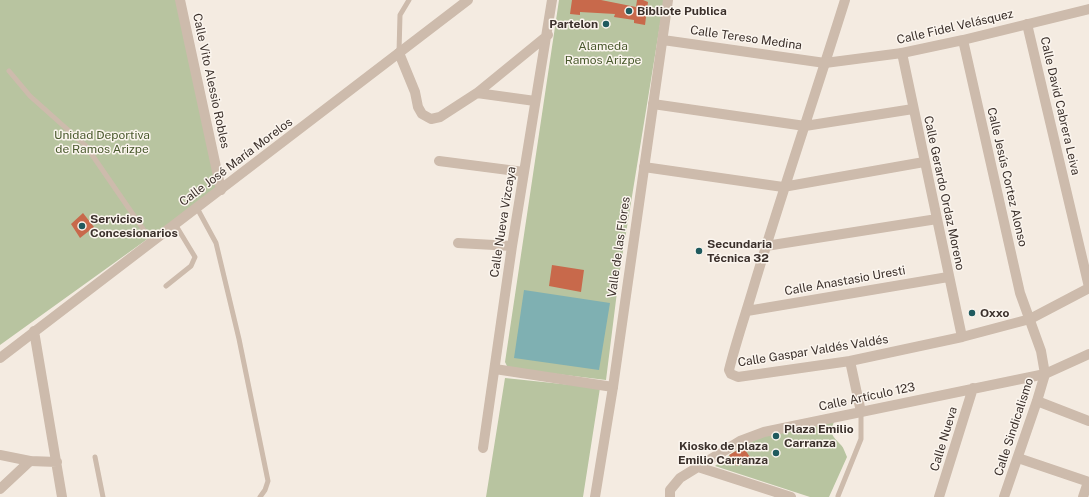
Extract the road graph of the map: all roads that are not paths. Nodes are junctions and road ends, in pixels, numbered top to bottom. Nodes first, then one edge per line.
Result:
1 (180, 0) edge
2 (409, 0) edge
3 (468, 0) edge
4 (552, 0) edge
5 (668, 0) edge
6 (845, 0) edge
7 (1089, 10) edge
8 (1028, 24) junction
9 (548, 35) junction
10 (663, 40) junction
11 (963, 40) junction
12 (399, 53) junction
13 (902, 53) junction
14 (825, 63) junction
15 (9, 71) dead end
16 (477, 93) junction
17 (535, 101) junction
18 (654, 104) junction
19 (913, 109) junction
20 (806, 126) junction
21 (439, 161) dead end
22 (924, 162) junction
23 (644, 167) junction
24 (524, 172) junction
25 (783, 187) junction
26 (221, 190) junction
27 (197, 208) junction
28 (936, 219) junction
29 (175, 224) junction
30 (152, 242) junction
31 (458, 243) dead end
32 (512, 246) junction
33 (766, 246) junction
34 (948, 276) junction
35 (166, 286) dead end
36 (1089, 287) edge
37 (747, 311) junction
38 (1030, 319) junction
39 (34, 331) junction
40 (962, 337) junction
41 (1087, 357) edge
42 (0, 358) edge
43 (850, 361) junction
44 (495, 369) junction
45 (1044, 374) junction
46 (613, 388) junction
47 (973, 388) junction
48 (1037, 401) junction
49 (860, 412) junction
50 (1089, 421) edge
51 (483, 448) dead end
52 (0, 456) edge
53 (95, 457) dead end
54 (1018, 458) junction
55 (30, 461) junction
56 (57, 462) junction
57 (698, 466) junction
58 (1088, 482) edge
59 (0, 489) edge
60 (838, 496) dead end
61 (62, 497) edge
62 (103, 497) edge
63 (260, 497) edge
64 (595, 497) edge
65 (670, 497) edge
66 (791, 497) edge
67 (939, 497) edge
68 (1004, 497) edge
69 (1083, 497) edge

1 - 26 street, Calle Vito Alessio Robles
2 - 12 lane
3 - 12 street, Calle José María Morelos
4 - 9 street, Calle Nueva Vizcaya
5 - 10 street, Valle de las Flores
6 - 14 street, Calle Gaspar Valdés Valdés
7 - 8 street, Calle Fidel Velásquez
8 - 11 street, Calle Fidel Velásquez
8 - 36 street, Calle David Cabrera Leiva
9 - 16 street
9 - 17 street, Calle Nueva Vizcaya
10 - 14 street, Calle Tereso Medina
10 - 18 street, Valle de las Flores
11 - 13 street, Calle Fidel Velásquez
11 - 38 street, Calle Jesús Cortez Alonso
12 - 16 street
12 - 26 street, Calle José María Morelos
13 - 14 street, Calle Fidel Velásquez
13 - 19 street, Calle Gerardo Ordaz Moreno
14 - 20 street, Calle Gaspar Valdés Valdés
15 - 30 lane
16 - 17 street
17 - 24 street, Calle Nueva Vizcaya
18 - 20 street
18 - 23 street, Valle de las Flores
19 - 20 street
19 - 22 street, Calle Gerardo Ordaz Moreno
20 - 25 street, Calle Gaspar Valdés Valdés
21 - 24 street
22 - 25 street
22 - 28 street, Calle Gerardo Ordaz Moreno
23 - 25 street
23 - 46 street, Valle de las Flores
24 - 32 street, Calle Nueva Vizcaya
25 - 33 street, Calle Gaspar Valdés Valdés
26 - 27 street, Calle José María Morelos
27 - 29 street, Calle José María Morelos
27 - 63 lane
28 - 33 street
28 - 34 street, Calle Gerardo Ordaz Moreno
29 - 30 street, Calle José María Morelos
29 - 35 lane
30 - 39 street, Calle José María Morelos
31 - 32 street
32 - 44 street, Calle Nueva Vizcaya
33 - 37 street, Calle Gaspar Valdés Valdés
34 - 37 street, Calle Anastasio Uresti
34 - 40 street, Calle Gerardo Ordaz Moreno
36 - 38 street, Calle Gaspar Valdés Valdés
37 - 43 street, Calle Gaspar Valdés Valdés
38 - 40 street, Calle Gaspar Valdés Valdés
38 - 45 street, Calle Sindicalismo
39 - 42 street, Calle José María Morelos
39 - 56 street
40 - 43 street, Calle Gaspar Valdés Valdés
41 - 45 street, Calle Artículo 123
43 - 49 street
44 - 46 street
44 - 51 street, Calle Nueva Vizcaya
45 - 47 street, Calle Artículo 123
45 - 48 street, Calle Sindicalismo
46 - 64 street, Valle de las Flores
47 - 49 street, Calle Artículo 123
47 - 67 street, Calle Nueva
48 - 50 street
48 - 54 street, Calle Sindicalismo
49 - 57 street, Calle Artículo 123
49 - 60 lane
52 - 55 street
53 - 62 lane
54 - 58 street
54 - 68 street, Calle Sindicalismo
55 - 56 street
55 - 59 street
56 - 61 street
57 - 65 street, Calle Artículo 123
57 - 66 street
58 - 69 street

